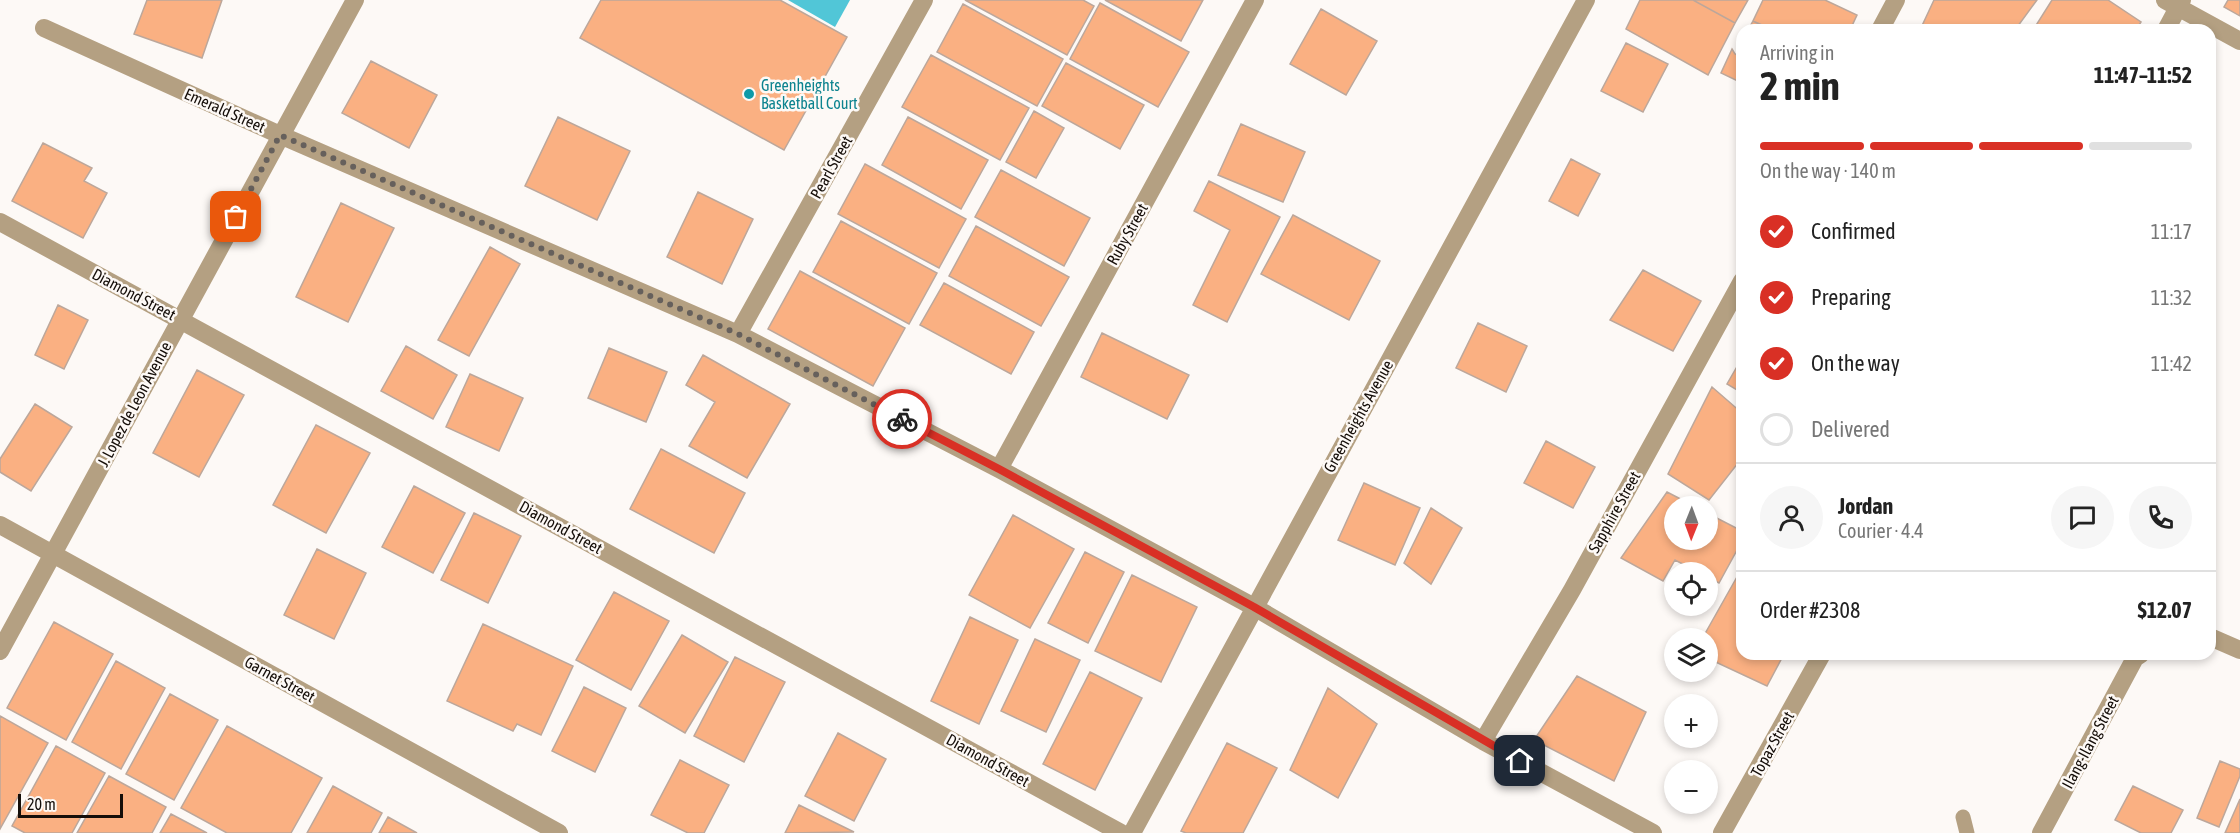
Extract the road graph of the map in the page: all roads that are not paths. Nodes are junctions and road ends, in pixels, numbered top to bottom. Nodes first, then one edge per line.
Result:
1 (356, 0) edge
2 (924, 0) edge
3 (1255, 0) edge
4 (1586, 0) edge
5 (1896, 0) edge
6 (2175, 2) edge
7 (1883, 24) edge
8 (2168, 24) edge
9 (2212, 24) edge
10 (2216, 27) edge
11 (44, 28) dead end
12 (2240, 41) edge
13 (280, 135) junction
14 (0, 222) edge
15 (1736, 292) edge
16 (180, 320) junction
17 (738, 334) junction
18 (999, 469) junction
19 (0, 525) edge
20 (53, 554) junction
21 (1254, 607) junction
22 (2216, 640) edge
23 (2240, 650) edge
24 (0, 651) edge
25 (1819, 660) edge
26 (2134, 660) edge
27 (1483, 741) junction
28 (1963, 817) dead end
29 (559, 833) edge
30 (1121, 833) edge
31 (1132, 833) edge
32 (1653, 833) edge
33 (1722, 833) edge
34 (1967, 833) edge
35 (2042, 833) edge

1 - 13 street, J. Lopez de Leon Avenue
2 - 17 street, Pearl Street
3 - 18 street, Ruby Street
4 - 21 street, Greenheights Avenue
5 - 7 street
6 - 8 street
6 - 9 street
10 - 12 street
11 - 13 street, Emerald Street
13 - 16 street, J. Lopez de Leon Avenue
13 - 17 street, Emerald Street
14 - 16 street, Diamond Street
15 - 27 street, Sapphire Street
16 - 20 street, J. Lopez de Leon Avenue
16 - 30 street, Diamond Street
17 - 18 street, Emerald Street
18 - 21 street, Emerald Street
19 - 20 street, Garnet Street
20 - 24 street, J. Lopez de Leon Avenue
20 - 29 street, Garnet Street
21 - 27 street, Emerald Street
21 - 31 street, Greenheights Avenue
22 - 23 street
25 - 33 street, Topaz Street
26 - 35 street, Ilang-Ilang Street
27 - 32 street, Emerald Street
28 - 34 lane

